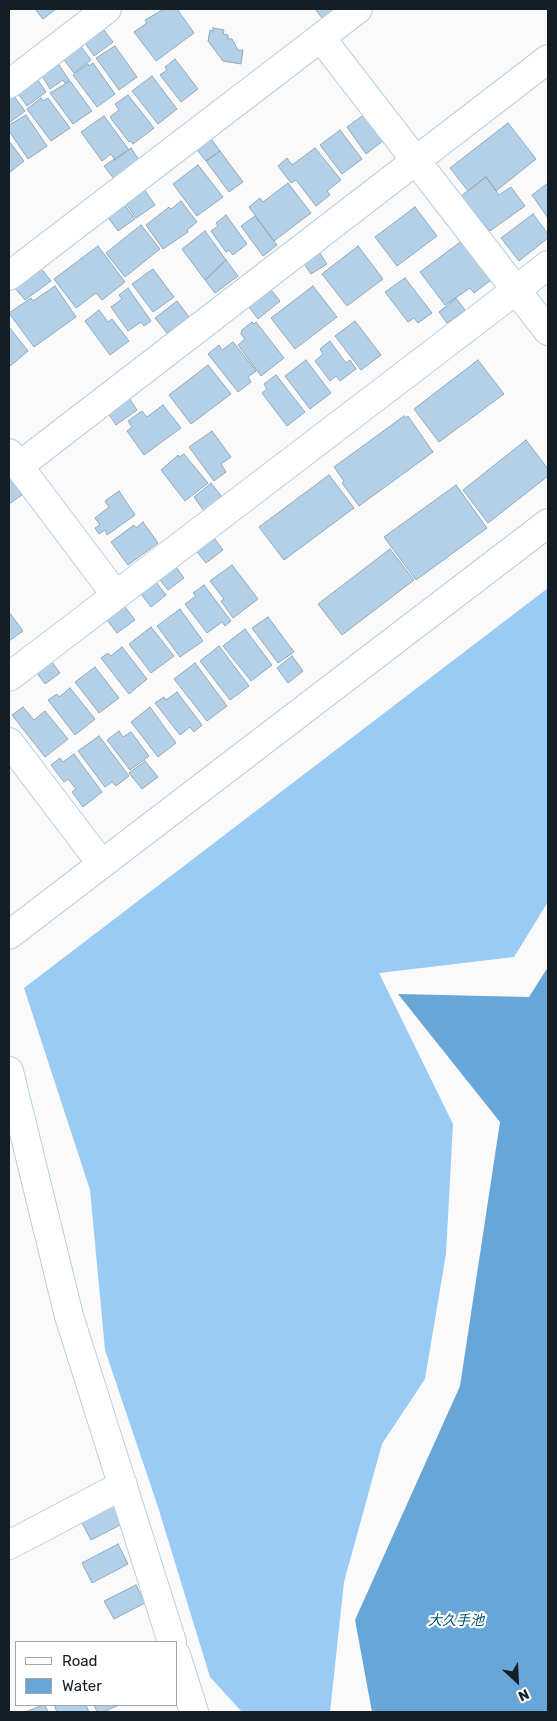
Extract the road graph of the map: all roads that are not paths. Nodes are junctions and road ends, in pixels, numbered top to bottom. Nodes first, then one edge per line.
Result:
1 (107, 9) edge
2 (358, 9) edge
3 (321, 38) junction
4 (548, 60) edge
5 (9, 84) edge
6 (417, 162) junction
7 (548, 265) edge
8 (9, 276) edge
9 (516, 290) junction
10 (548, 331) edge
11 (14, 460) edge
12 (548, 523) edge
13 (115, 594) junction
14 (9, 677) edge
15 (9, 742) edge
16 (101, 863) junction
17 (9, 935) edge
18 (9, 1071) edge
19 (123, 1485) junction
20 (9, 1545) edge
21 (172, 1641) edge
22 (178, 1661) edge
23 (194, 1712) edge

1 - 5 street
2 - 3 street
3 - 6 street
3 - 8 street
4 - 6 street
6 - 9 street
6 - 11 street
7 - 9 street
9 - 10 street
9 - 13 street
11 - 13 street
12 - 16 street
13 - 14 street
15 - 16 street
16 - 17 street
18 - 19 street
19 - 20 street
19 - 21 street
22 - 23 street

